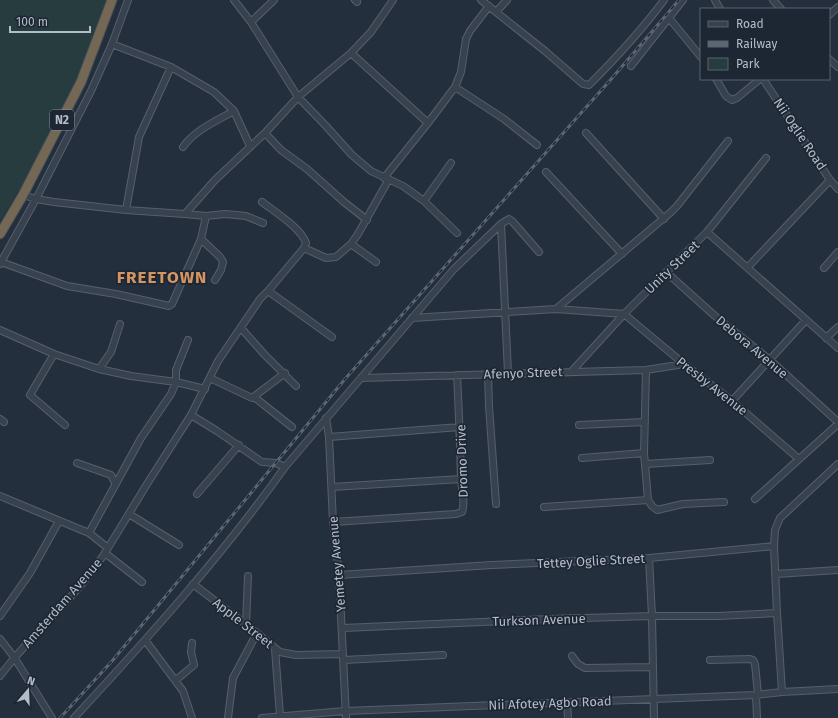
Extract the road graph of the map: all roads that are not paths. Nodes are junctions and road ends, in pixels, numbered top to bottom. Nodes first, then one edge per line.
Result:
1 (112, 0) edge
2 (128, 0) edge
3 (234, 0) edge
4 (274, 0) edge
5 (392, 0) edge
6 (481, 0) edge
7 (507, 0) edge
8 (664, 0) edge
9 (683, 0) edge
10 (774, 0) edge
11 (489, 6) junction
12 (838, 7) edge
13 (780, 8) edge
14 (496, 12) junction
15 (830, 14) edge
16 (669, 18) junction
17 (251, 22) junction
18 (112, 44) junction
19 (350, 53) junction
20 (700, 56) edge
21 (830, 60) edge
22 (631, 66) dead end
23 (171, 67) junction
24 (838, 68) edge
25 (717, 80) edge
26 (760, 80) edge
27 (762, 80) edge
28 (455, 87) junction
29 (298, 97) junction
30 (234, 111) junction
31 (428, 123) junction
32 (265, 133) junction
33 (586, 133) dead end
34 (728, 141) dead end
35 (537, 145) dead end
36 (250, 146) junction
37 (183, 147) dead end
38 (766, 158) dead end
39 (451, 163) dead end
40 (546, 172) dead end
41 (387, 179) junction
42 (830, 180) junction
43 (838, 189) edge
44 (24, 195) junction
45 (36, 199) junction
46 (424, 201) junction
47 (262, 202) dead end
48 (126, 210) junction
49 (185, 214) junction
50 (206, 216) junction
51 (664, 219) junction
52 (367, 220) junction
53 (263, 223) dead end
54 (501, 224) junction
55 (707, 232) junction
56 (457, 233) dead end
57 (0, 234) edge
58 (201, 239) junction
59 (350, 244) junction
60 (304, 248) junction
61 (539, 252) dead end
62 (838, 252) edge
63 (622, 254) junction
64 (376, 262) dead end
65 (1, 263) edge
66 (748, 267) junction
67 (824, 268) dead end
68 (666, 272) junction
69 (215, 280) dead end
70 (268, 291) junction
71 (556, 309) junction
72 (506, 311) junction
73 (624, 314) junction
74 (412, 318) junction
75 (806, 320) junction
76 (120, 324) dead end
77 (838, 327) edge
78 (241, 328) junction
79 (0, 330) edge
80 (332, 338) dead end
81 (826, 338) junction
82 (188, 340) dead end
83 (838, 348) edge
84 (54, 354) junction
85 (770, 360) junction
86 (684, 364) junction
87 (99, 369) junction
88 (646, 370) junction
89 (572, 371) junction
90 (284, 373) junction
91 (508, 373) junction
92 (488, 374) junction
93 (457, 375) junction
94 (210, 378) junction
95 (361, 378) junction
96 (176, 382) junction
97 (296, 386) dead end
98 (205, 389) junction
99 (254, 397) junction
100 (732, 400) junction
101 (191, 415) junction
102 (326, 418) junction
103 (645, 422) junction
104 (838, 423) edge
105 (65, 424) dead end
106 (579, 425) dead end
107 (292, 427) dead end
108 (460, 427) junction
109 (329, 437) junction
110 (239, 445) junction
111 (644, 453) junction
112 (582, 458) dead end
113 (800, 459) junction
114 (710, 460) dead end
115 (77, 463) dead end
116 (645, 464) junction
117 (838, 464) edge
118 (284, 468) junction
119 (461, 479) junction
120 (115, 483) junction
121 (332, 487) junction
122 (197, 494) dead end
123 (0, 496) edge
124 (755, 499) dead end
125 (648, 500) junction
126 (724, 502) dead end
127 (496, 504) dead end
128 (544, 507) dead end
129 (129, 514) junction
130 (58, 521) junction
131 (333, 522) junction
132 (89, 533) junction
133 (179, 545) dead end
134 (774, 546) junction
135 (107, 551) junction
136 (649, 558) junction
137 (838, 570) edge
138 (776, 574) junction
139 (340, 575) junction
140 (248, 576) dead end
141 (142, 582) dead end
142 (193, 584) junction
143 (777, 613) junction
144 (0, 616) edge
145 (652, 616) junction
146 (246, 625) junction
147 (343, 628) junction
148 (257, 633) junction
149 (0, 639) edge
150 (145, 640) junction
151 (192, 643) dead end
152 (275, 649) junction
153 (443, 655) dead end
154 (572, 656) dead end
155 (14, 657) junction
156 (344, 657) junction
157 (710, 660) dead end
158 (653, 667) junction
159 (0, 676) edge
160 (176, 680) junction
161 (838, 689) edge
162 (782, 692) junction
163 (757, 695) junction
164 (653, 699) junction
165 (567, 702) junction
166 (345, 711) junction
167 (280, 716) junction
168 (52, 718) edge
169 (74, 718) edge
170 (192, 718) edge
171 (228, 718) edge
172 (262, 718) edge
173 (346, 718) edge
174 (568, 718) edge
175 (654, 718) edge
176 (757, 718) edge

1 - 44 highway, N2
2 - 18 street
3 - 17 street
4 - 17 street
5 - 19 street
6 - 11 street
7 - 14 street
8 - 14 street
9 - 16 street
10 - 13 street
11 - 14 street
11 - 28 street
12 - 15 street
16 - 20 street
16 - 22 street
17 - 29 street
18 - 23 street
18 - 45 street
19 - 29 street
19 - 31 street
21 - 24 street
23 - 30 street
23 - 48 street
25 - 26 street
27 - 42 street, Nii Oglie Road
28 - 31 street
28 - 35 street
29 - 32 street
29 - 41 street
30 - 36 street
30 - 37 street
31 - 41 street
32 - 36 street
32 - 52 street
33 - 51 street
34 - 51 street
36 - 49 street
38 - 55 street, Unity Street
39 - 46 street
40 - 63 street
41 - 46 street
41 - 52 street
42 - 43 street, Nii Oglie Road
42 - 66 street
44 - 45 street
44 - 57 highway, N2
45 - 48 street
45 - 65 street
46 - 56 street
47 - 60 street
48 - 49 street
49 - 50 street
50 - 53 street
50 - 58 street
51 - 63 street
52 - 59 street
54 - 61 street
54 - 72 street
54 - 74 street
55 - 66 street
55 - 68 street, Unity Street
58 - 65 street
58 - 69 street
59 - 60 street
59 - 64 street
60 - 70 street
62 - 67 street
63 - 71 street
66 - 75 street
68 - 73 street, Unity Street
68 - 85 street, Debora Avenue
70 - 78 street
70 - 80 street
71 - 72 street
71 - 73 street
72 - 74 street
72 - 91 street
73 - 86 street, Presby Avenue
73 - 89 street, Unity Street
74 - 95 street
75 - 81 street
75 - 85 street
76 - 87 street
77 - 81 street
78 - 90 street
78 - 94 street
79 - 84 street
81 - 83 street
82 - 96 street
84 - 87 street
84 - 105 street
85 - 100 street
85 - 104 street, Debora Avenue
86 - 88 street, Afenyo Street
86 - 100 street, Presby Avenue
87 - 96 street
88 - 89 street, Afenyo Street
88 - 103 street
89 - 91 street, Afenyo Street
90 - 97 street
90 - 99 street
91 - 92 street, Afenyo Street
92 - 93 street, Afenyo Street
92 - 127 street
93 - 95 street, Afenyo Street
93 - 108 street, Dromo Drive
94 - 98 street
94 - 99 street
95 - 102 street
96 - 98 street
96 - 120 street
98 - 101 street
99 - 107 street
100 - 113 street, Presby Avenue
101 - 110 street
101 - 129 street
102 - 109 street, Yemetey Avenue
102 - 118 street
103 - 106 street
103 - 111 street
104 - 113 street
108 - 109 street
108 - 119 street, Dromo Drive
109 - 121 street, Yemetey Avenue
110 - 118 street
110 - 122 street
111 - 112 street
111 - 116 street
113 - 124 street
114 - 116 street
115 - 120 street
116 - 125 street
117 - 134 street
118 - 142 street
119 - 121 street
119 - 131 street, Dromo Drive
120 - 132 street
121 - 131 street, Yemetey Avenue
123 - 130 street, Amsterdam Avenue
125 - 126 street
125 - 128 street
129 - 133 street
129 - 135 street
130 - 132 street, Amsterdam Avenue
130 - 144 street
131 - 139 street, Yemetey Avenue
132 - 135 street, Amsterdam Avenue
134 - 136 street, Tettey Oglie Street
134 - 138 street
135 - 141 street
135 - 155 street, Amsterdam Avenue
136 - 139 street, Tettey Oglie Street
136 - 145 street
137 - 138 street
138 - 143 street
139 - 147 street, Yemetey Avenue
140 - 146 street
142 - 146 street, Apple Street
142 - 150 street
143 - 145 street, Turkson Avenue
143 - 162 street
145 - 147 street, Turkson Avenue
145 - 158 street
146 - 148 street, Apple Street
147 - 156 street, Yemetey Avenue
148 - 152 street, Apple Street
148 - 171 street
149 - 155 street
150 - 160 street
150 - 169 street
151 - 160 street
152 - 156 street, Apple Street
152 - 167 street
153 - 156 street, Apple Street
154 - 158 street
155 - 159 street, Amsterdam Avenue
155 - 168 street
156 - 166 street, Yemetey Avenue
157 - 163 street
158 - 164 street
160 - 170 street
161 - 162 street, Nii Afotey Agbo Road
162 - 163 street, Nii Afotey Agbo Road
163 - 164 street, Nii Afotey Agbo Road
163 - 176 street
164 - 165 street, Nii Afotey Agbo Road
164 - 175 street
165 - 166 street, Nii Afotey Agbo Road
165 - 174 street
166 - 167 street, Nii Afotey Agbo Road
166 - 173 street, Yemetey Avenue
167 - 172 street, Nii Afotey Agbo Road

